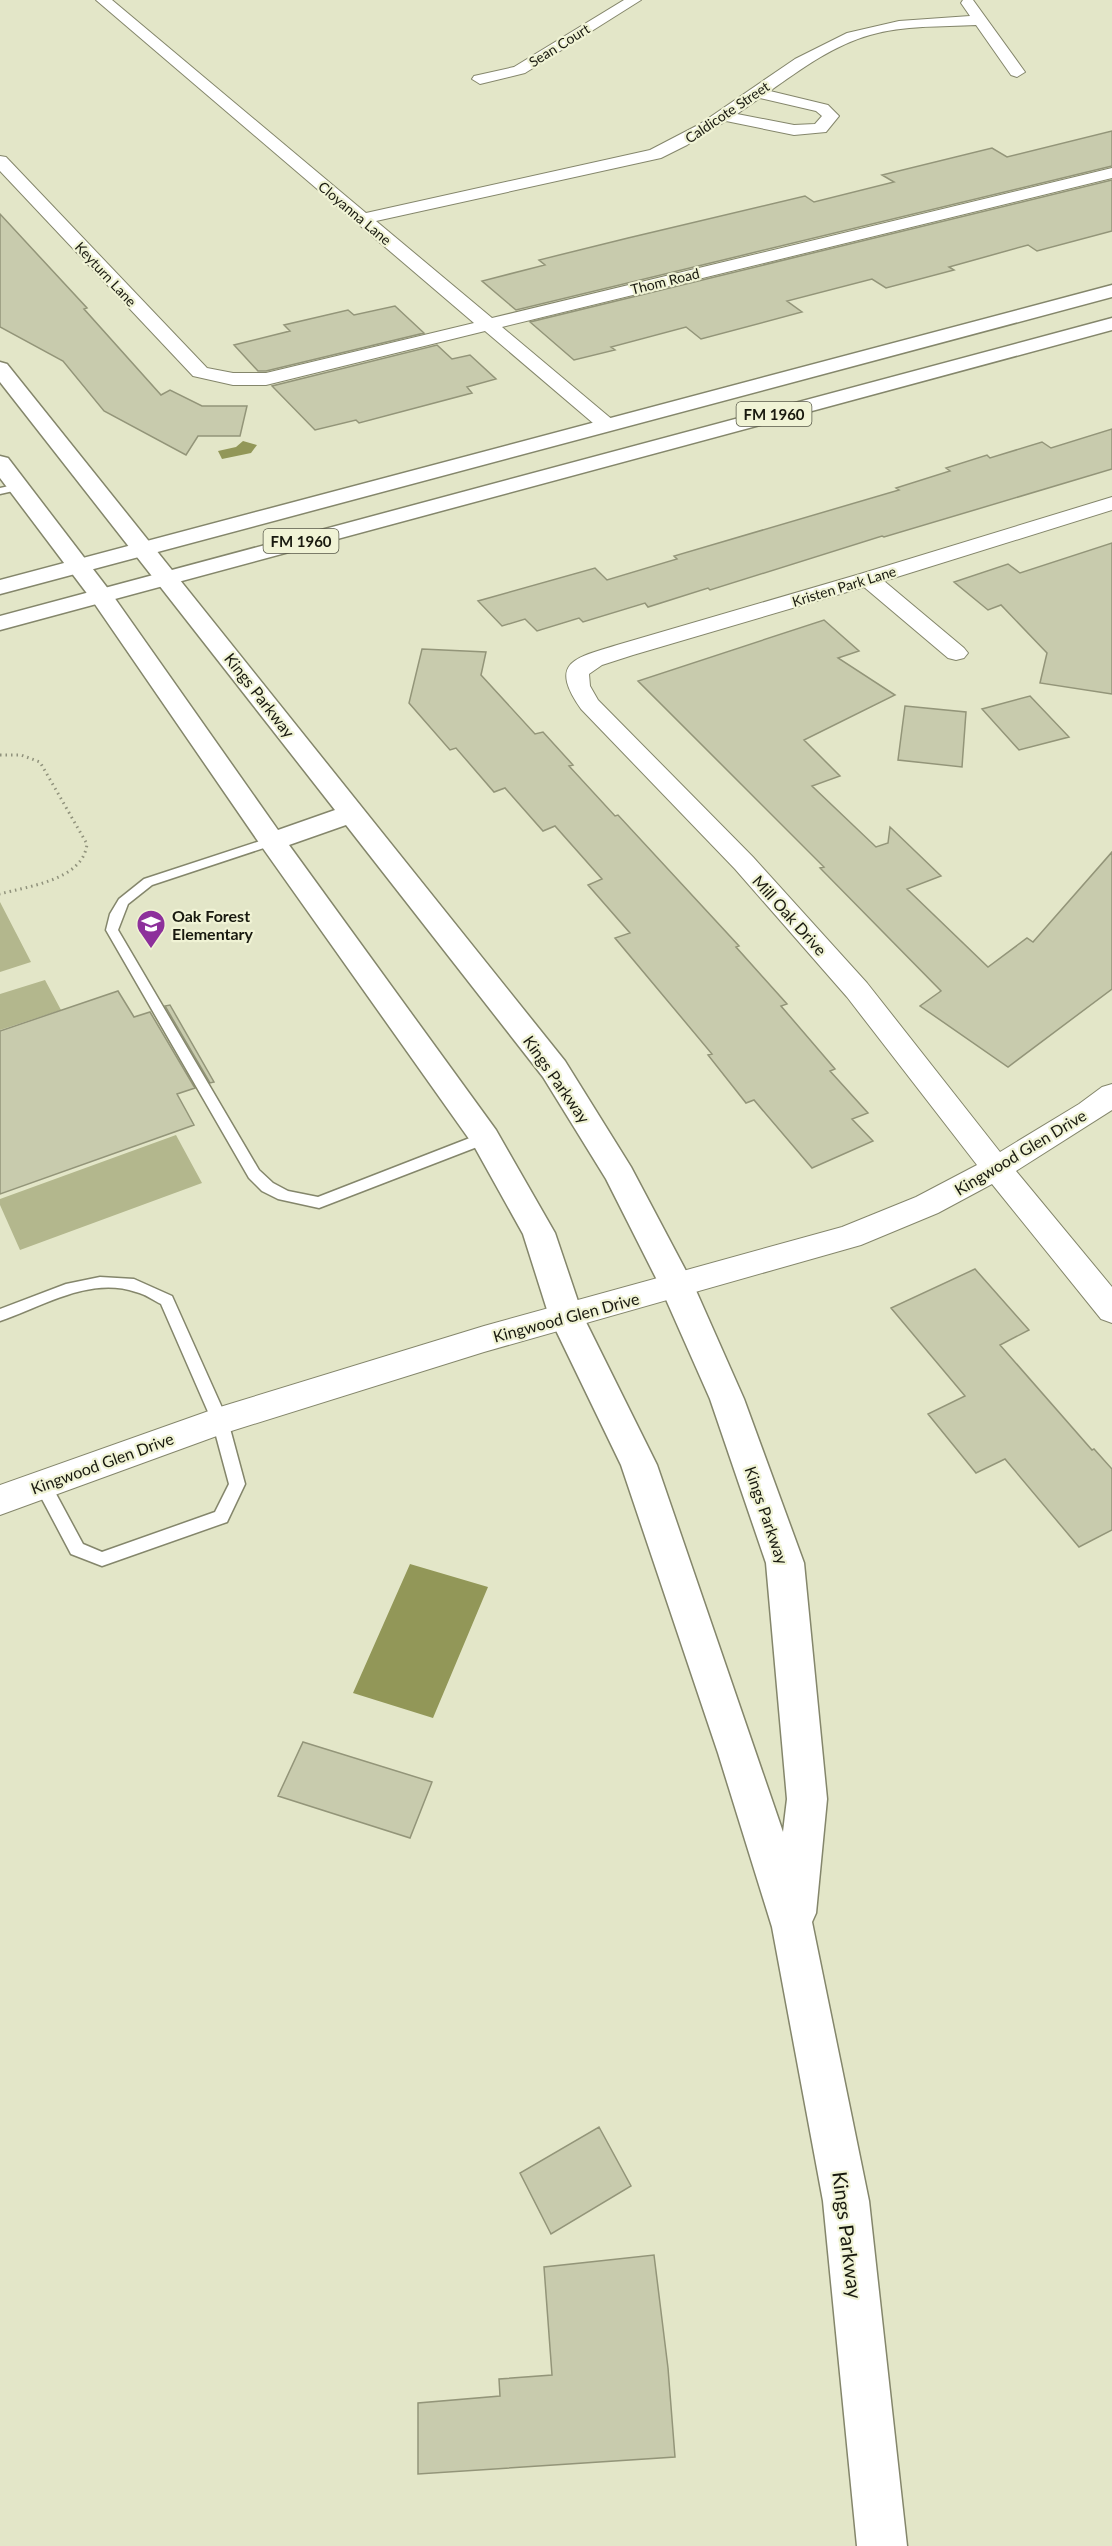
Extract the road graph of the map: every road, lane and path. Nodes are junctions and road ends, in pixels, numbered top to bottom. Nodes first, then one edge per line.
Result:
1 (103, 0) edge
2 (634, 0) edge
3 (965, 0) edge
4 (979, 20) junction
5 (1017, 72) dead end
6 (480, 79) dead end
7 (756, 93) junction
8 (725, 116) junction
9 (0, 162) edge
10 (1112, 173) edge
11 (363, 219) junction
12 (1112, 291) edge
13 (1112, 324) edge
14 (488, 325) junction
15 (0, 368) edge
16 (217, 378) joint
17 (607, 425) junction
18 (0, 463) edge
19 (9, 489) edge
20 (1112, 503) edge
21 (144, 549) junction
22 (79, 566) junction
23 (166, 577) junction
24 (868, 579) junction
25 (0, 587) edge
26 (101, 595) junction
27 (0, 623) edge
28 (956, 653) dead end
29 (577, 671) joint
30 (0, 755) edge
31 (354, 813) junction
32 (272, 841) junction
33 (0, 894) edge
34 (1112, 1094) edge
35 (484, 1138) junction
36 (997, 1168) junction
37 (677, 1286) junction
38 (1112, 1310) edge
39 (0, 1315) edge
40 (566, 1316) junction
41 (220, 1421) junction
42 (42, 1484) junction
43 (0, 1500) edge
44 (793, 1927) junction
45 (882, 2546) edge

1 - 11 street, Cloyanna Lane
2 - 6 street, Sean Court
3 - 4 street
4 - 5 street
4 - 7 street, Caldicote Street
7 - 8 street, Caldicote Street
7 - 8 street
8 - 11 street, Caldicote Street
9 - 16 street, Keyturn Lane
10 - 14 street, Thom Road
11 - 14 street, Cloyanna Lane
12 - 17 street, FM 1960 / FM 1960
13 - 23 street, FM 1960 / FM 1960
14 - 16 street, Thom Road
14 - 17 street, Cloyanna Lane
15 - 21 street, Kings Parkway
17 - 21 street, FM 1960 / FM 1960
18 - 19 street, Kings Parkway
19 - 22 street, Kings Parkway
20 - 24 street, Kristen Park Lane
21 - 22 street, FM 1960 / FM 1960
21 - 23 street, Kings Parkway
22 - 25 street, FM 1960 / FM 1960
22 - 26 street, Kings Parkway
23 - 26 street, FM 1960 / FM 1960
23 - 31 street, Kings Parkway
24 - 28 street
24 - 29 street, Kristen Park Lane
26 - 27 street, FM 1960 / FM 1960
26 - 32 street, Kings Parkway
29 - 36 street, Mill Oak Drive
30 - 33 path
31 - 32 street
31 - 37 street, Kings Parkway
32 - 35 street, Kings Parkway
32 - 35 lane
34 - 36 street, Kingwood Glen Drive
35 - 40 street, Kings Parkway
36 - 37 street, Kingwood Glen Drive
36 - 38 street, Mill Oak Drive
37 - 40 street, Kingwood Glen Drive
37 - 44 street, Kings Parkway
39 - 41 lane
40 - 41 street, Kingwood Glen Drive
40 - 44 street, Kings Parkway
41 - 42 street, Kingwood Glen Drive
41 - 42 lane
42 - 43 street, Kingwood Glen Drive
44 - 45 street, Kings Parkway

